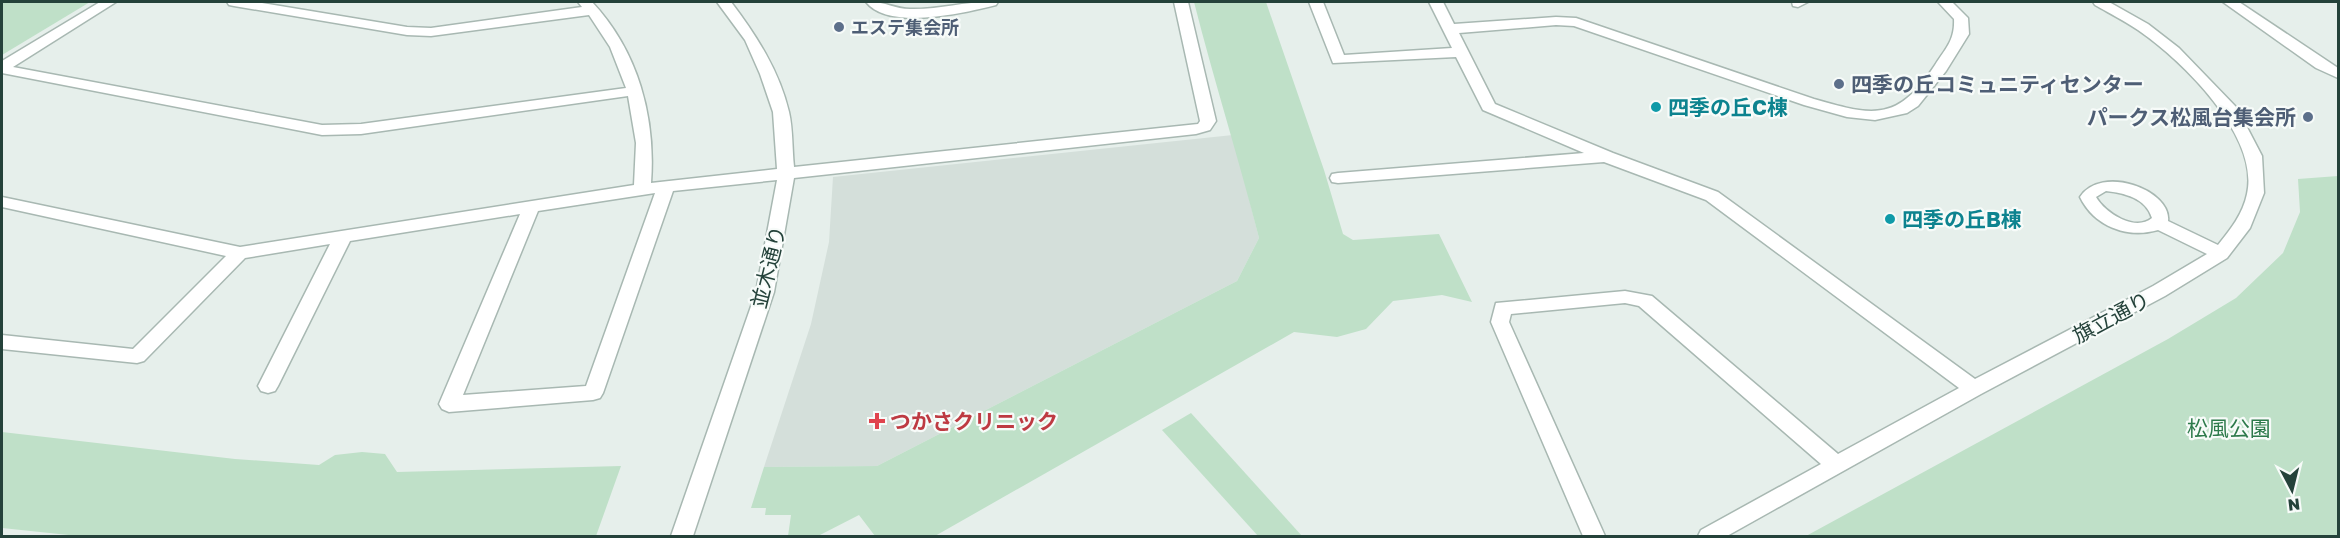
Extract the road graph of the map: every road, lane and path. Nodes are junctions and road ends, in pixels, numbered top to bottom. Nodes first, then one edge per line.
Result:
1 (109, 2) edge
2 (234, 2) edge
3 (724, 2) edge
4 (873, 2) edge
5 (983, 2) edge
6 (1181, 2) edge
7 (1316, 2) edge
8 (1436, 2) edge
9 (1945, 2) edge
10 (2100, 2) edge
11 (2230, 2) edge
12 (270, 4) edge
13 (589, 6) edge
14 (1451, 29) junction
15 (1460, 52) junction
16 (2, 68) edge
17 (2338, 74) edge
18 (634, 91) junction
19 (1607, 157) junction
20 (786, 173) junction
21 (1338, 178) dead end
22 (666, 187) junction
23 (642, 189) junction
24 (2, 202) edge
25 (531, 208) junction
26 (2158, 224) dead end
27 (343, 237) junction
28 (240, 253) junction
29 (2221, 254) junction
30 (2, 342) edge
31 (268, 387) dead end
32 (1974, 389) junction
33 (1838, 466) junction
34 (682, 537) edge
35 (1594, 537) edge
36 (1710, 537) edge

1 - 16 street
2 - 12 street
3 - 20 street, 並木通り
4 - 5 street
6 - 20 street
7 - 15 street
8 - 14 street
9 - 14 street
10 - 29 street, 旗立通り
11 - 17 street
12 - 13 street
13 - 18 street
14 - 15 street
15 - 19 street
16 - 18 street
18 - 23 street
19 - 21 street
19 - 32 street
20 - 22 street
20 - 34 street, 並木通り
22 - 23 street
22 - 25 street
23 - 25 street
24 - 28 street
25 - 27 street
26 - 29 street
27 - 28 street
27 - 31 street
28 - 30 street
29 - 32 street, 旗立通り
32 - 33 street, 旗立通り
33 - 35 street
33 - 36 street, 旗立通り

